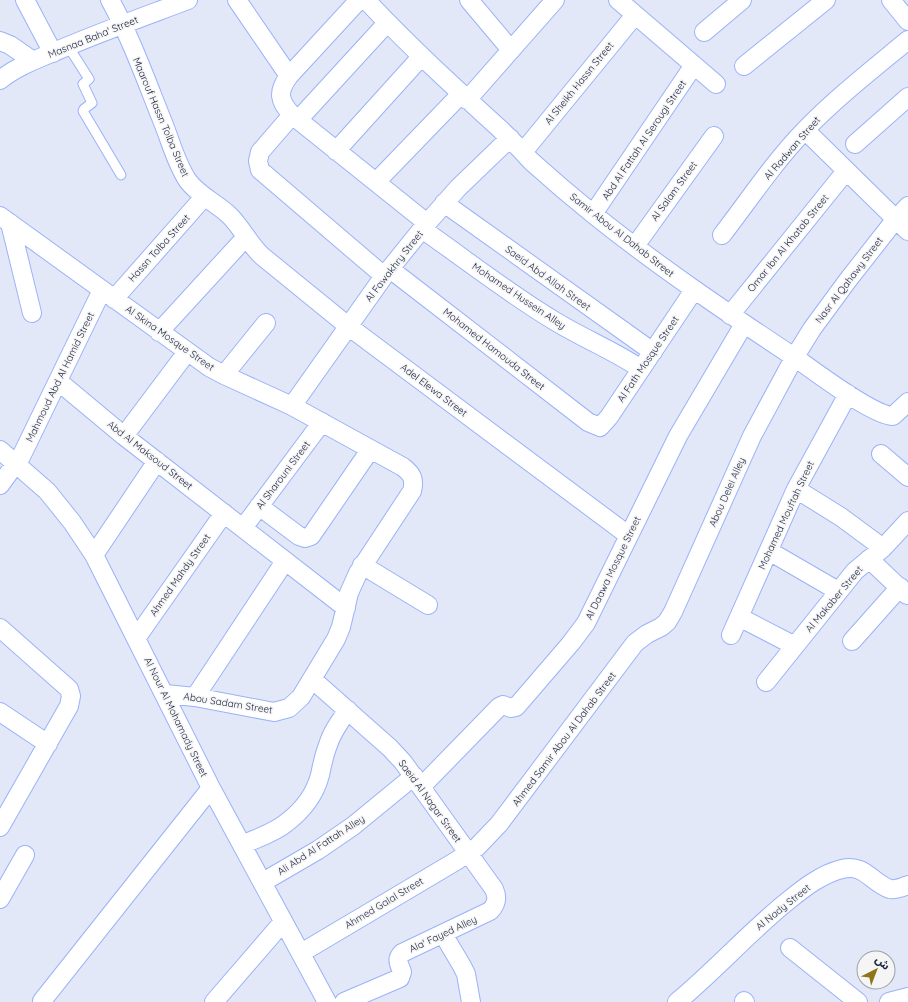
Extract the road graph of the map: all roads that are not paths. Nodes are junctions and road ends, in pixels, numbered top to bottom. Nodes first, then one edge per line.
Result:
1 (25, 0) edge
2 (110, 0) edge
3 (188, 0) edge
4 (237, 0) edge
5 (359, 0) edge
6 (366, 0) edge
7 (469, 0) edge
8 (555, 0) edge
9 (618, 0) edge
10 (742, 0) edge
11 (826, 0) edge
12 (891, 0) edge
13 (635, 15) junction
14 (908, 21) edge
15 (387, 23) junction
16 (123, 24) junction
17 (704, 32) dead end
18 (908, 40) edge
19 (0, 41) edge
20 (60, 50) junction
21 (511, 50) junction
22 (422, 57) junction
23 (33, 61) junction
24 (694, 65) junction
25 (744, 66) dead end
26 (289, 76) junction
27 (0, 80) edge
28 (716, 84) dead end
29 (464, 97) junction
30 (908, 97) edge
31 (295, 117) junction
32 (805, 130) junction
33 (714, 136) dead end
34 (510, 138) junction
35 (855, 144) dead end
36 (336, 151) junction
37 (523, 152) junction
38 (846, 171) junction
39 (121, 175) dead end
40 (376, 182) junction
41 (204, 197) junction
42 (444, 203) junction
43 (908, 206) edge
44 (593, 214) junction
45 (5, 220) edge
46 (425, 226) junction
47 (902, 226) edge
48 (722, 235) dead end
49 (246, 238) junction
50 (635, 246) junction
51 (387, 273) junction
52 (694, 290) junction
53 (108, 294) junction
54 (32, 312) dead end
55 (737, 320) junction
56 (266, 323) dead end
57 (348, 326) junction
58 (159, 332) junction
59 (187, 352) junction
60 (653, 352) junction
61 (794, 358) junction
62 (641, 369) junction
63 (224, 375) junction
64 (58, 381) junction
65 (848, 394) junction
66 (908, 402) edge
67 (292, 406) junction
68 (322, 422) junction
69 (600, 427) joint
70 (124, 436) junction
71 (0, 450) edge
72 (370, 450) junction
73 (881, 454) dead end
74 (157, 461) junction
75 (17, 464) junction
76 (413, 477) joint
77 (908, 477) edge
78 (0, 484) edge
79 (796, 489) junction
80 (259, 506) junction
81 (224, 513) junction
82 (908, 521) edge
83 (243, 528) junction
84 (628, 535) junction
85 (883, 548) junction
86 (769, 551) junction
87 (94, 555) junction
88 (869, 559) junction
89 (285, 561) junction
90 (362, 565) junction
91 (904, 591) edge
92 (838, 592) junction
93 (428, 605) dead end
94 (346, 608) junction
95 (739, 617) junction
96 (661, 627) joint
97 (0, 628) edge
98 (731, 635) dead end
99 (136, 637) junction
100 (852, 641) dead end
101 (795, 646) junction
102 (312, 679) junction
103 (766, 682) dead end
104 (165, 694) junction
105 (195, 697) junction
106 (348, 710) junction
107 (0, 712) edge
108 (48, 744) junction
109 (418, 782) junction
110 (211, 788) junction
111 (6, 800) edge
112 (0, 827) edge
113 (242, 845) junction
114 (467, 853) junction
115 (25, 855) dead end
116 (263, 882) junction
117 (908, 886) edge
118 (0, 899) edge
119 (496, 903) joint
120 (283, 922) junction
121 (443, 934) junction
122 (790, 948) dead end
123 (301, 953) junction
124 (42, 1002) edge
125 (214, 1002) edge
126 (327, 1002) edge
127 (344, 1002) edge
128 (471, 1002) edge
129 (677, 1002) edge
130 (858, 1002) edge

1 - 20 street
2 - 16 street, Maarouf Hassn Tolba Street
3 - 16 street, Masnaa Baha' Street
4 - 26 street
5 - 26 street
6 - 15 street, Samir Abou Al Dahab Street
7 - 21 street
8 - 21 street
9 - 13 street
10 - 17 street
11 - 25 street
12 - 14 street
13 - 24 street
13 - 37 street, Al Sheikh Hassn Street
15 - 22 street, Samir Abou Al Dahab Street
15 - 31 street
16 - 20 street, Masnaa Baha' Street
16 - 41 street, Maarouf Hassn Tolba Street
18 - 32 street, Al Radwan Street
19 - 23 street
20 - 23 street, Masnaa Baha' Street
20 - 39 lane
21 - 29 street
22 - 29 street, Samir Abou Al Dahab Street
22 - 36 street
23 - 27 street, Masnaa Baha' Street
24 - 28 street
24 - 44 street, Abd Al Fattah Al Serougi Street
26 - 31 street, Mohamed Hussein Alley
29 - 34 street, Samir Abou Al Dahab Street
29 - 40 street
30 - 35 street
31 - 36 street, Mohamed Hussein Alley
31 - 51 street, Mohamed Hamouda Street
32 - 38 street
32 - 48 street, Al Radwan Street
33 - 50 street, Al Salam Street
34 - 37 street, Samir Abou Al Dahab Street
34 - 42 street, Al Fawakhry Street
36 - 40 street, Mohamed Hussein Alley
37 - 44 street, Samir Abou Al Dahab Street
38 - 47 street
38 - 55 street, Omar Ibn Al Khatab Street
40 - 46 street, Mohamed Hussein Alley
41 - 49 street, Maarouf Hassn Tolba Street
41 - 53 street, Hassn Tolba Street
42 - 46 street, Al Fawakhry Street
42 - 60 street, Saeid Abd Allah Street
43 - 47 street, Nasr Al Qahawy Street
44 - 50 street, Samir Abou Al Dahab Street
45 - 53 street, Al Skina Mosque Street
45 - 54 street
46 - 51 street, Al Fawakhry Street
46 - 62 street, Mohamed Hussein Alley
47 - 61 street, Nasr Al Qahawy Street
49 - 57 street, Adel Elewa Street
49 - 58 street
50 - 52 street, Samir Abou Al Dahab Street
51 - 57 street, Al Fawakhry Street
51 - 69 street, Mohamed Hamouda Street
52 - 55 street, Samir Abou Al Dahab Street
52 - 60 street, Al Fath Mosque Street
53 - 58 street, Al Skina Mosque Street
53 - 64 street, Mahmoud Abd Al Hamid Street
55 - 61 street, Samir Abou Al Dahab Street
55 - 84 street, Al Daawa Mosque Street
56 - 63 street
57 - 67 street, Al Fawakhry Street
57 - 84 street, Adel Elewa Street
58 - 59 street, Al Skina Mosque Street
59 - 63 street, Al Skina Mosque Street
59 - 70 street
60 - 62 street, Al Fath Mosque Street
61 - 65 street, Samir Abou Al Dahab Street
61 - 96 street, Abou Delei Alley
62 - 69 street, Al Fath Mosque Street
63 - 67 street, Al Skina Mosque Street
64 - 70 street, Abd Al Maksoud Street
64 - 75 street, Mahmoud Abd Al Hamid Street
65 - 66 street, Samir Abou Al Dahab Street
65 - 79 street, Mohamed Mouftah Street
67 - 68 street, Al Skina Mosque Street
68 - 72 street, Al Skina Mosque Street
68 - 80 street, Al Sharouni Street
70 - 74 street, Abd Al Maksoud Street
71 - 75 street, Al Nour Al Mohamady Street
72 - 76 street, Al Skina Mosque Street
72 - 80 street
73 - 77 street
74 - 81 street, Abd Al Maksoud Street
74 - 87 street
75 - 78 street, Mahmoud Abd Al Hamid Street
75 - 87 street, Al Nour Al Mohamady Street
76 - 90 street, Abou Sadam Street
79 - 85 street
79 - 86 street, Mohamed Mouftah Street
80 - 83 street, Al Sharouni Street
81 - 83 street, Abd Al Maksoud Street
81 - 99 street, Ahmed Mahdy Street
82 - 85 street, Al Makaber Street
83 - 89 street, Abd Al Maksoud Street
84 - 109 street, Al Daawa Mosque Street
85 - 88 street, Al Makaber Street
86 - 92 street
86 - 95 street, Mohamed Mouftah Street
87 - 99 street, Al Nour Al Mohamady Street
88 - 91 street
88 - 92 street, Al Makaber Street
89 - 94 street, Abd Al Maksoud Street
89 - 105 street
90 - 93 street
90 - 94 street, Abou Sadam Street
91 - 100 street
92 - 101 street, Al Makaber Street
94 - 102 street, Abou Sadam Street
95 - 98 street, Mohamed Mouftah Street
95 - 101 street
96 - 114 street, Ahmed Samir Abou Al Dahab Street
97 - 108 street
99 - 104 street, Al Nour Al Mohamady Street
101 - 103 street, Al Makaber Street
102 - 105 street, Abou Sadam Street
102 - 106 street, Saeid Al Nagar Street
104 - 105 street, Abou Sadam Street
104 - 110 street, Al Nour Al Mohamady Street
106 - 109 street, Saeid Al Nagar Street
106 - 113 street
107 - 108 street
108 - 111 street
109 - 114 street, Saeid Al Nagar Street
109 - 116 street, Ali Abd Al Fattah Alley
110 - 113 street, Al Nour Al Mohamady Street
110 - 124 street
111 - 112 street
113 - 116 street, Al Nour Al Mohamady Street
114 - 119 street, Saeid Al Nagar Street
114 - 123 street, Ahmed Galal Street
115 - 118 street
116 - 120 street, Al Nour Al Mohamady Street
117 - 129 street, Al Nady Street
119 - 121 street, Ala' Fayed Alley
120 - 123 street, Al Nour Al Mohamady Street
120 - 125 street
121 - 127 street, Ala' Fayed Alley
121 - 128 street
122 - 130 street
123 - 126 street, Al Nour Al Mohamady Street

